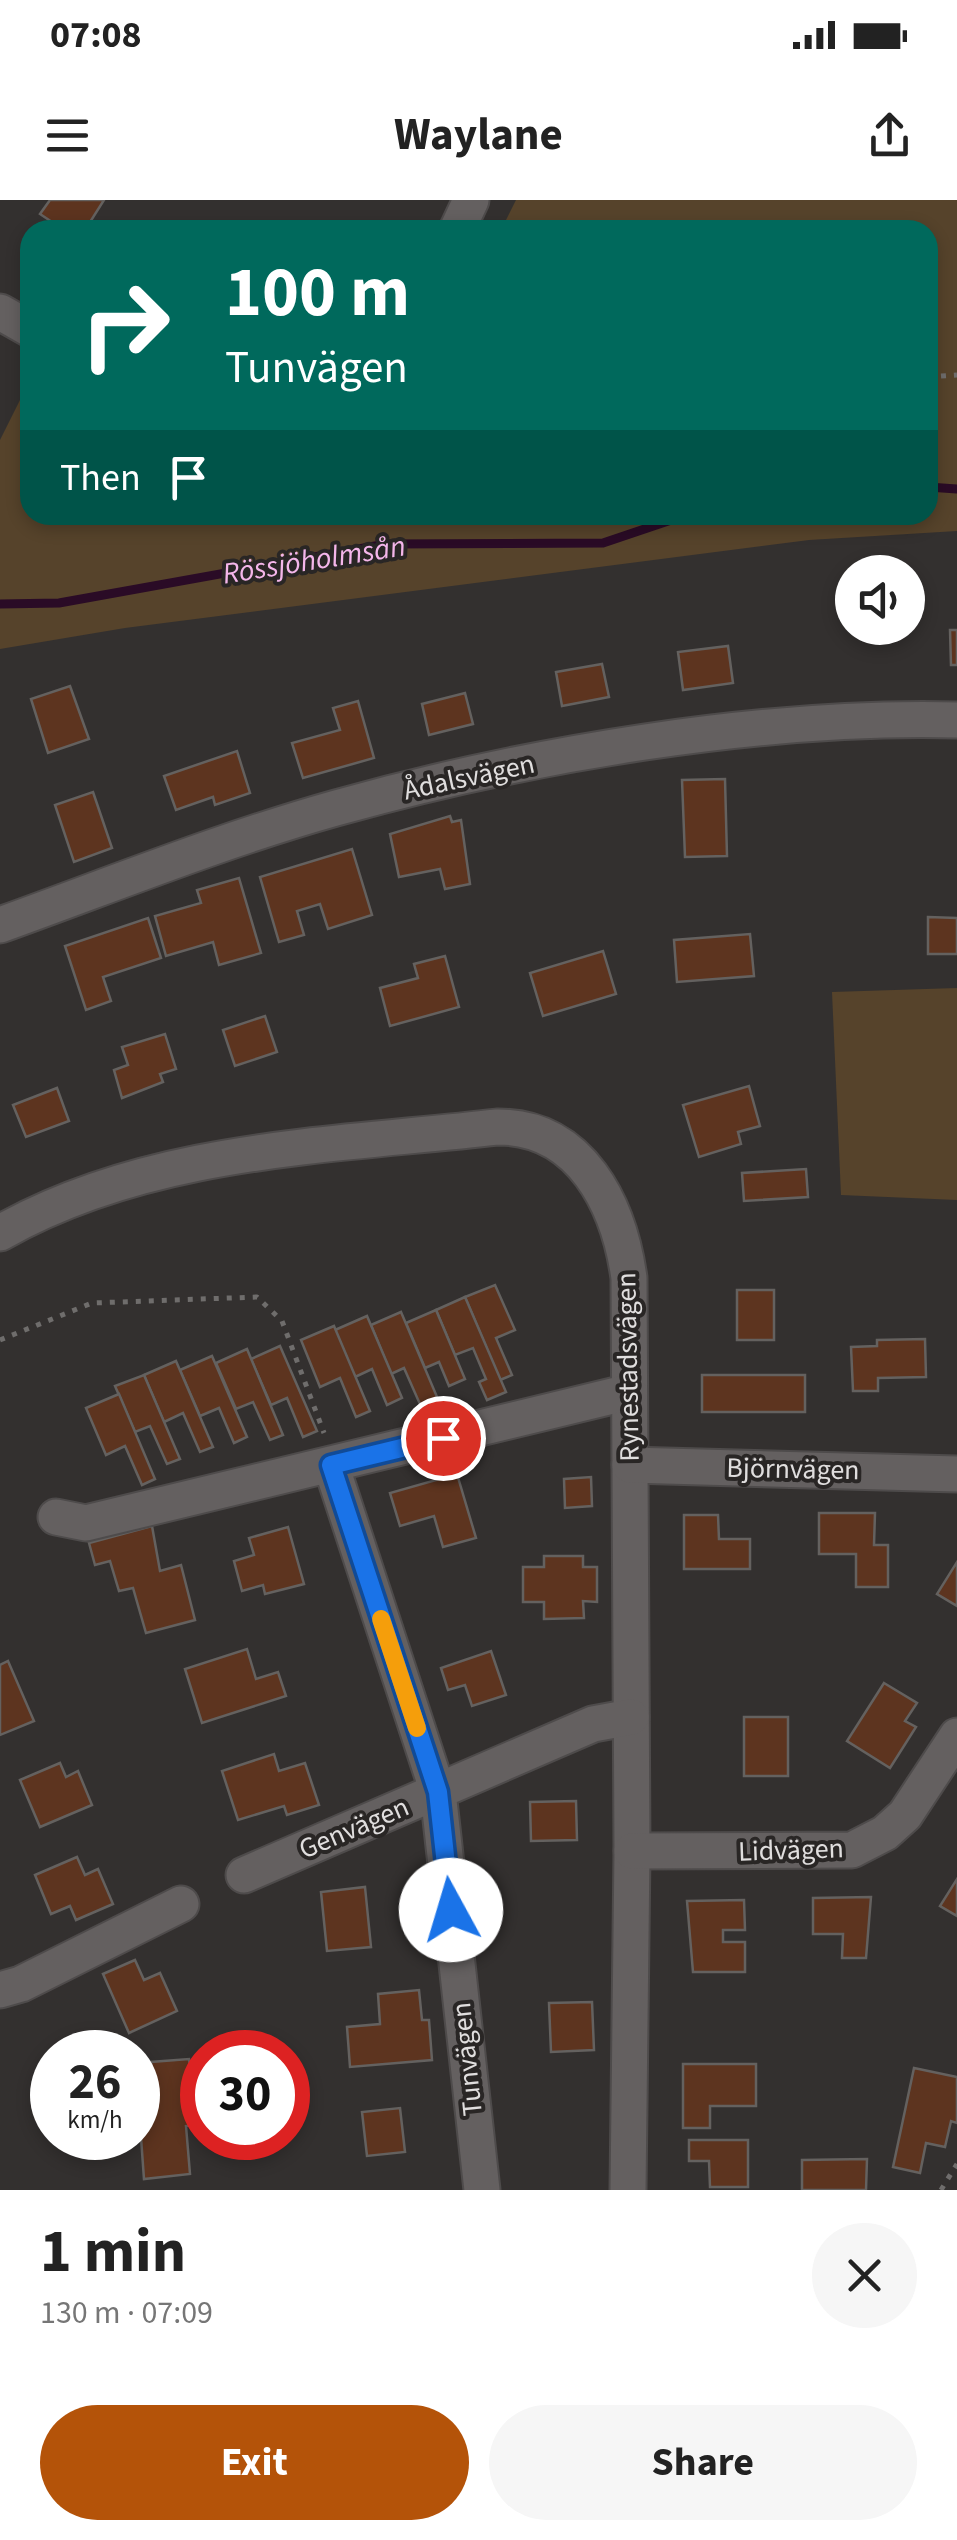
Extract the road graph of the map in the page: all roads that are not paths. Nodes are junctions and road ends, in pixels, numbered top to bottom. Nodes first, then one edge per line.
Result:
1 (957, 720) edge
2 (0, 926) edge
3 (0, 1233) edge
4 (629, 1392) junction
5 (331, 1465) junction
6 (630, 1465) junction
7 (957, 1474) edge
8 (56, 1517) dead end
9 (631, 1717) junction
10 (957, 1736) edge
11 (438, 1792) junction
12 (632, 1851) junction
13 (244, 1875) dead end
14 (181, 1904) dead end
15 (0, 1990) edge
16 (482, 2190) edge
17 (628, 2190) edge

1 - 2 street, Ådalsvägen
3 - 4 street, Rynestadsvägen
4 - 5 street
4 - 6 street, Rynestadsvägen
5 - 8 street
5 - 11 street, Tunvägen
6 - 7 street, Björnvägen
6 - 9 street, Rynestadsvägen
9 - 11 street, Genvägen
9 - 12 street, Rynestadsvägen
10 - 12 street, Lidvägen
11 - 13 street, Genvägen
11 - 16 street, Tunvägen
12 - 17 street, Rynestadsvägen
14 - 15 street

